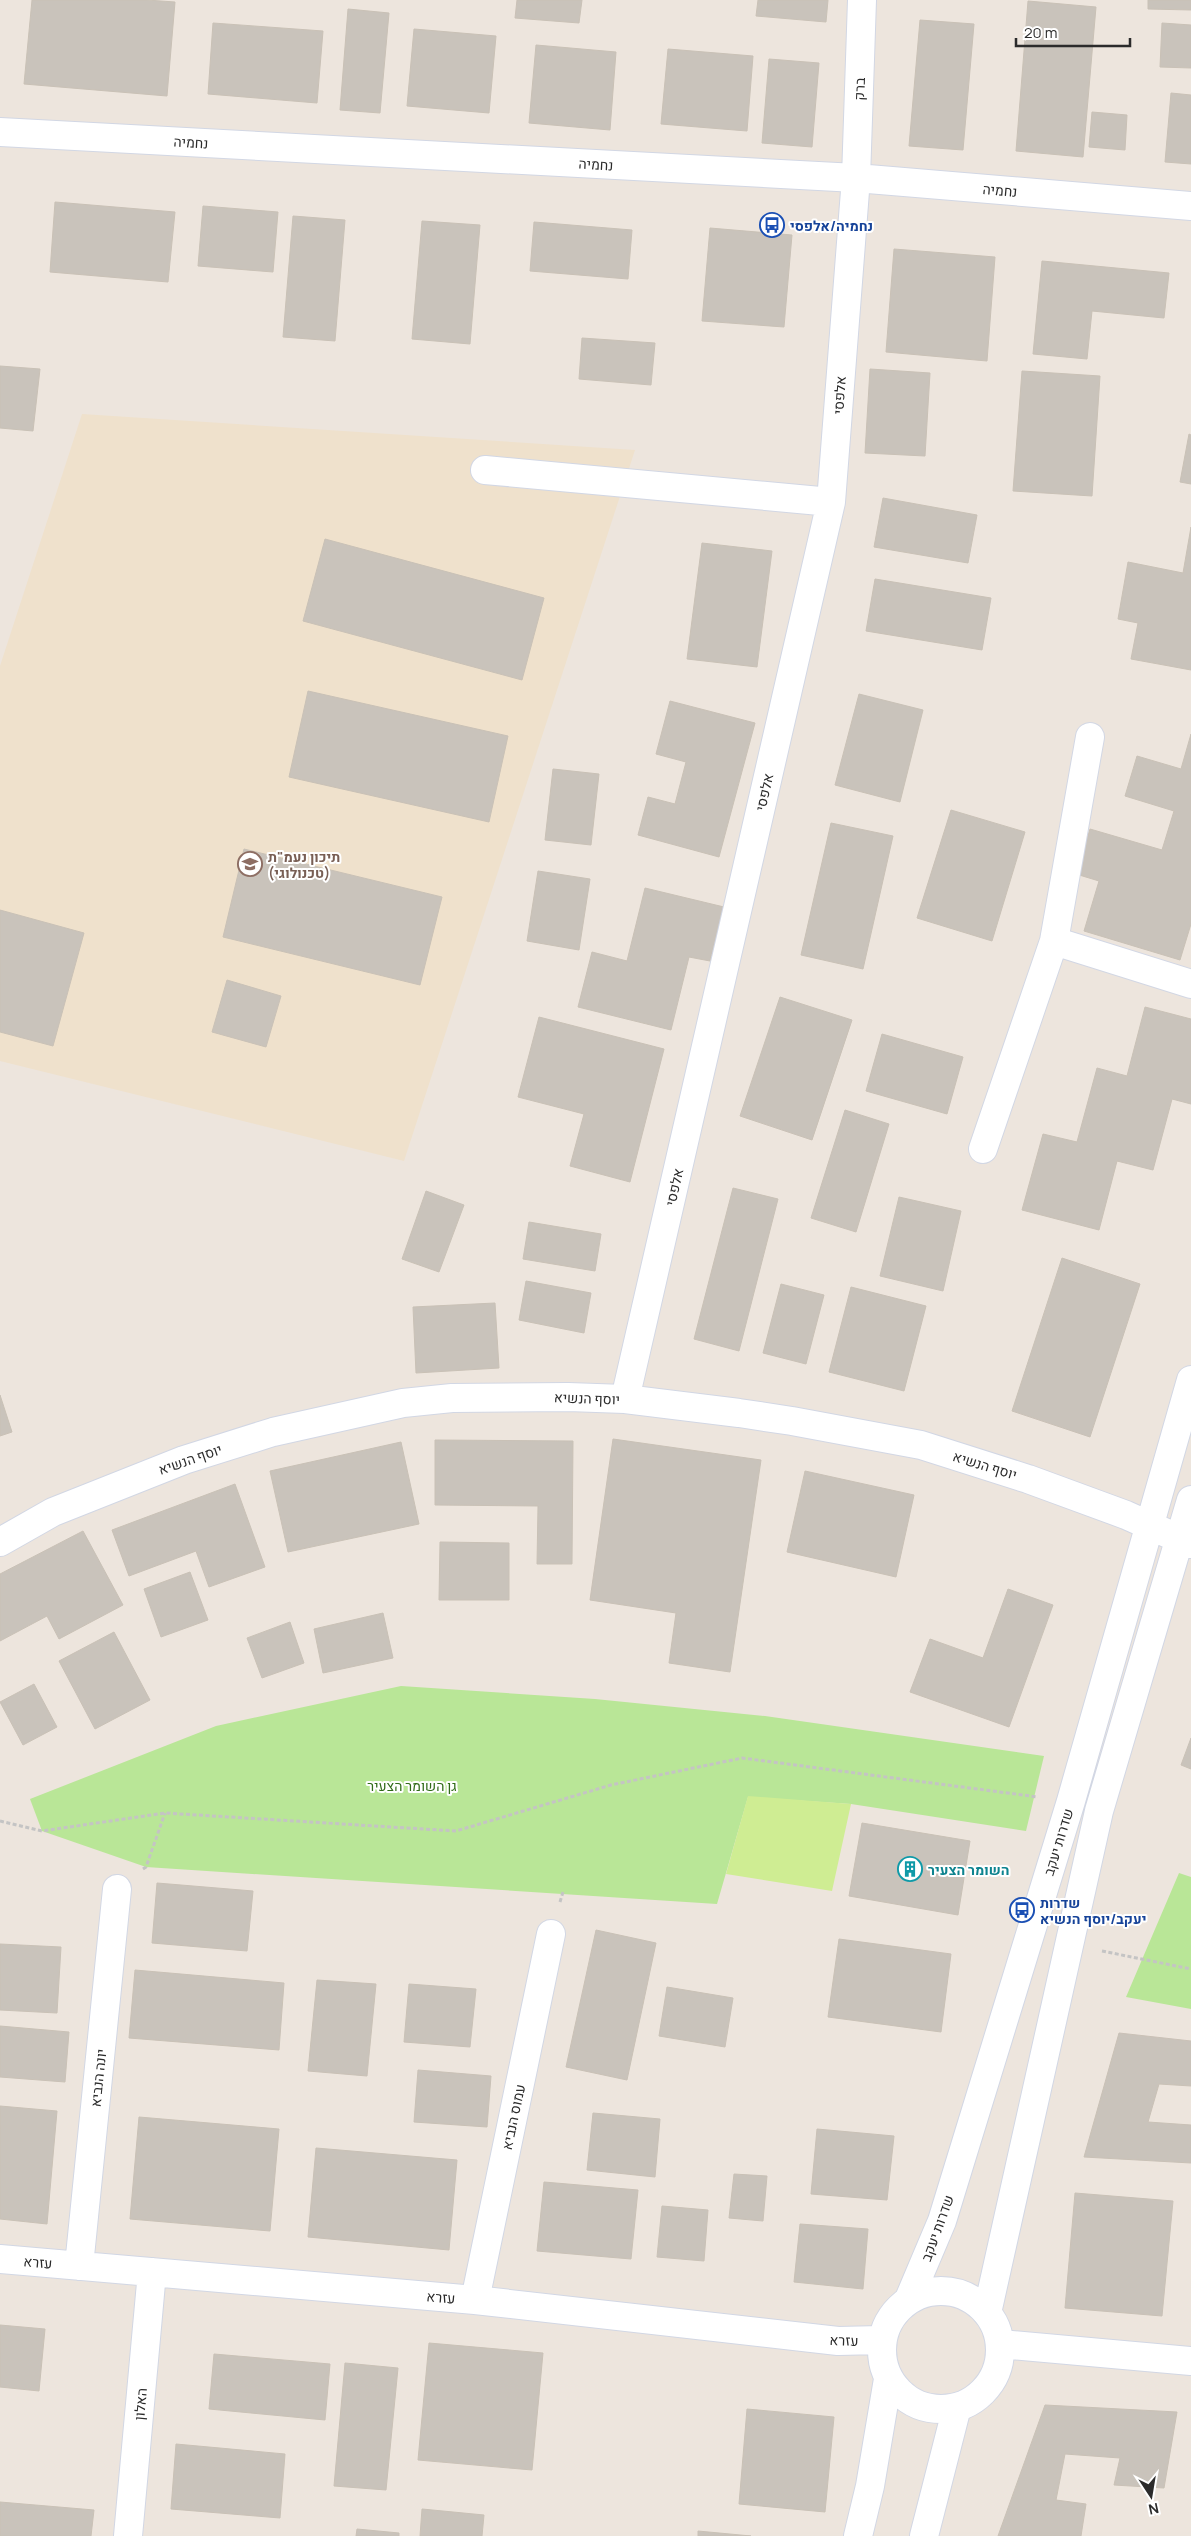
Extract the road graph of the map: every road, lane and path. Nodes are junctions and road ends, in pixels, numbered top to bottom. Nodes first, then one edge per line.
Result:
1 (862, 0) edge
2 (0, 132) edge
3 (856, 178) junction
4 (1191, 206) edge
5 (486, 470) dead end
6 (831, 502) junction
7 (1090, 736) dead end
8 (1054, 941) junction
9 (1191, 984) edge
10 (983, 1149) dead end
11 (1191, 1380) edge
12 (625, 1399) junction
13 (1191, 1500) edge
14 (1150, 1526) junction
15 (1185, 1541) edge
16 (0, 1542) edge
17 (1071, 1801) junction
18 (165, 1814) junction
19 (0, 1821) edge
20 (117, 1889) joint
21 (551, 1934) dead end
22 (1069, 1945) junction
23 (1191, 1969) edge
24 (0, 2259) edge
25 (79, 2266) junction
26 (152, 2272) junction
27 (910, 2299) junction
28 (475, 2300) junction
29 (987, 2313) junction
30 (881, 2340) junction
31 (1000, 2344) junction
32 (1191, 2361) edge
33 (888, 2379) junction
34 (957, 2407) junction
35 (128, 2536) edge
36 (858, 2536) edge
37 (924, 2536) edge

1 - 3 street, ברק
2 - 3 street, נחמיה
3 - 4 street, נחמיה
3 - 6 street, אלפסי
5 - 6 street
6 - 12 street, אלפסי
7 - 8 street
8 - 9 street
8 - 10 street
11 - 14 street, שדרות יעקב
12 - 14 street, יוסף הנשיא
12 - 16 street, יוסף הנשיא
13 - 15 street
14 - 15 street, יוסף הנשיא
14 - 17 street, שדרות יעקב
15 - 22 street
17 - 18 path
17 - 27 street, שדרות יעקב
18 - 19 path
18 - 20 path
20 - 25 street, יונה הנביא
21 - 28 street, עמוס הנביא
22 - 23 path
22 - 29 street
24 - 25 street, עזרא
25 - 26 street, עזרא
26 - 28 street, עזרא
26 - 35 street, האלון
27 - 29 street
27 - 30 street
28 - 30 street, עזרא
29 - 31 street
30 - 33 street
31 - 32 street
31 - 34 street
33 - 34 street
33 - 36 street
34 - 37 street

